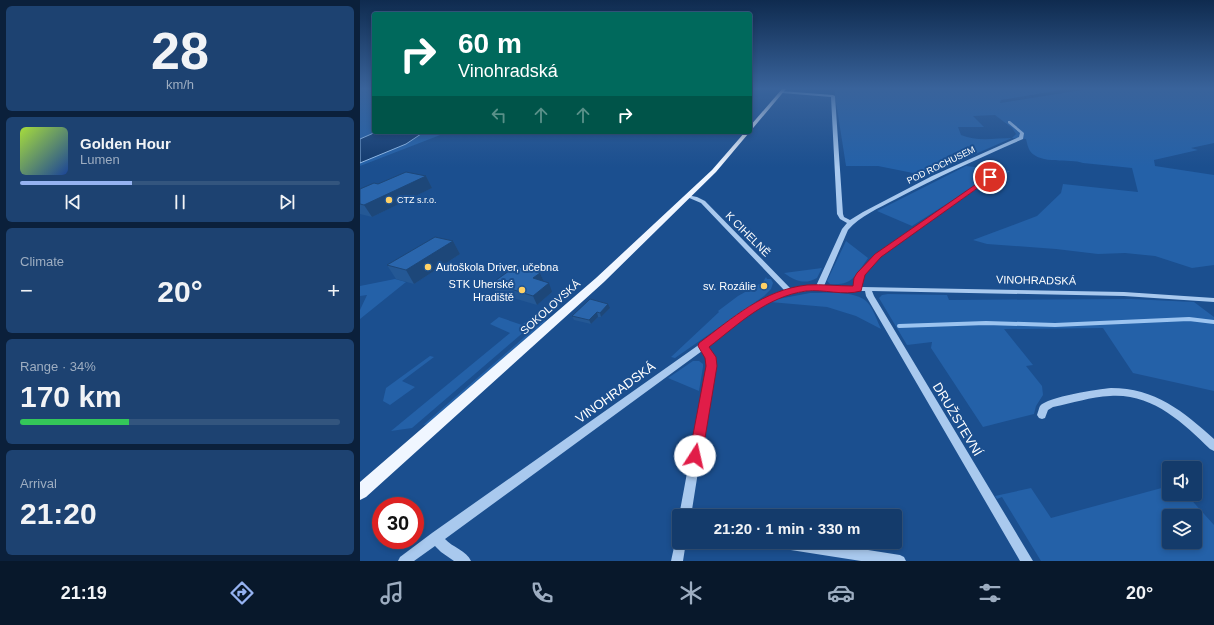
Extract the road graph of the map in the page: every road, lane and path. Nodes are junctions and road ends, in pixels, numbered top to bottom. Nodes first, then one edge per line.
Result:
1 (762, 115) edge
2 (834, 115) edge
3 (1009, 122) dead end
4 (752, 127) edge
5 (746, 134) edge
6 (990, 177) dead end
7 (688, 196) junction
8 (851, 222) junction
9 (819, 288) junction
10 (863, 290) junction
11 (789, 291) junction
12 (1214, 300) edge
13 (703, 346) junction
14 (1042, 416) dead end
15 (1214, 446) edge
16 (360, 492) edge
17 (686, 509) edge
18 (436, 538) junction
19 (679, 549) edge
20 (823, 549) edge
21 (404, 561) edge
22 (465, 561) edge
23 (677, 561) edge
24 (900, 561) edge
25 (1027, 561) edge

1 - 4 main road, SOKOLOVSKÁ
2 - 8 street
3 - 8 street, POD ROCHUSEM
5 - 7 main road, SOKOLOVSKÁ
6 - 10 street
7 - 11 street, K CIHELNĚ
7 - 16 main road, SOKOLOVSKÁ
8 - 9 street, POD ROCHUSEM
9 - 10 street, VINOHRADSKÁ
9 - 11 street, VINOHRADSKÁ
10 - 12 street, VINOHRADSKÁ
10 - 25 street, DRUŽSTEVNÍ
11 - 13 street, VINOHRADSKÁ
13 - 17 street
13 - 18 street, VINOHRADSKÁ
14 - 15 street
18 - 21 street, VINOHRADSKÁ
18 - 22 street
19 - 23 street
20 - 24 street

